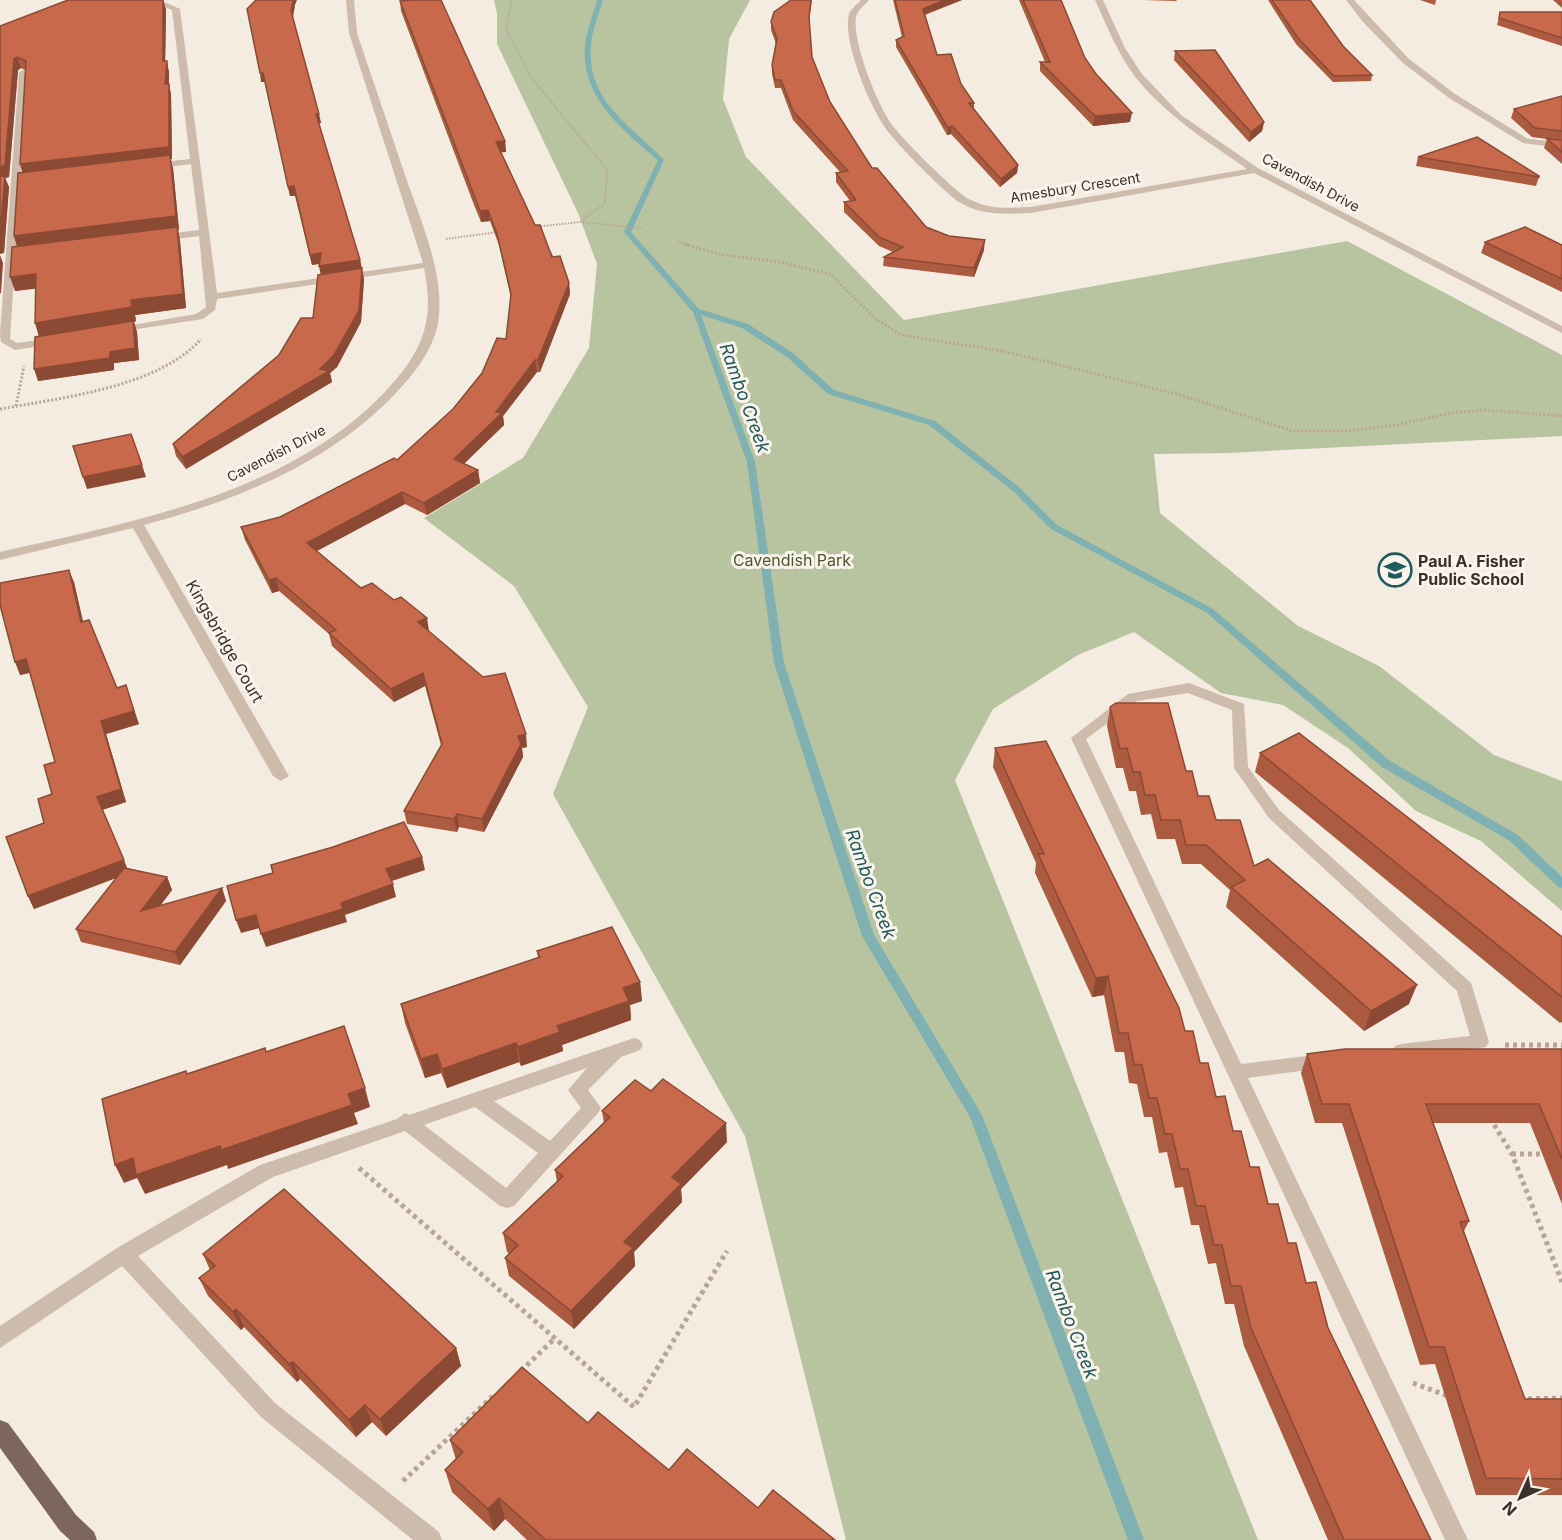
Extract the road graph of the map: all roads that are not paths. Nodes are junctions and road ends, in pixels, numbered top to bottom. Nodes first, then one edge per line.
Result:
1 (153, 0) edge
2 (351, 0) edge
3 (865, 0) edge
4 (1099, 0) edge
5 (1350, 0) edge
6 (23, 72) edge
7 (1562, 145) edge
8 (195, 161) junction
9 (139, 167) edge
10 (1255, 170) junction
11 (25, 181) edge
12 (10, 182) junction
13 (204, 232) junction
14 (147, 240) edge
15 (21, 256) edge
16 (5, 257) edge
17 (427, 265) junction
18 (212, 297) junction
19 (1562, 330) edge
20 (108, 332) edge
21 (63, 339) edge
22 (138, 525) junction
23 (0, 556) edge
24 (281, 776) dead end
25 (1390, 1053) edge
26 (1343, 1059) edge
27 (1237, 1072) junction
28 (476, 1098) junction
29 (405, 1121) junction
30 (551, 1152) junction
31 (124, 1254) junction
32 (0, 1338) edge
33 (0, 1430) edge
34 (86, 1540) edge
35 (431, 1540) edge
36 (1457, 1540) edge

1 - 8 street
2 - 17 street, Cavendish Drive
3 - 10 street, Amesbury Crescent
4 - 10 street, Cavendish Drive
5 - 7 street
6 - 12 street
8 - 9 street
8 - 13 street
10 - 19 street, Cavendish Drive
11 - 12 street
12 - 16 street
13 - 14 street
13 - 18 street
15 - 16 street
16 - 21 street
17 - 18 street
17 - 22 street, Cavendish Drive
18 - 20 street
22 - 23 street, Cavendish Drive
22 - 24 street, Kingsbridge Court
25 - 27 street
26 - 27 street
27 - 36 street
28 - 29 street
28 - 30 street
28 - 30 street
29 - 30 street
29 - 31 street
31 - 32 street
31 - 35 street
33 - 34 main road

